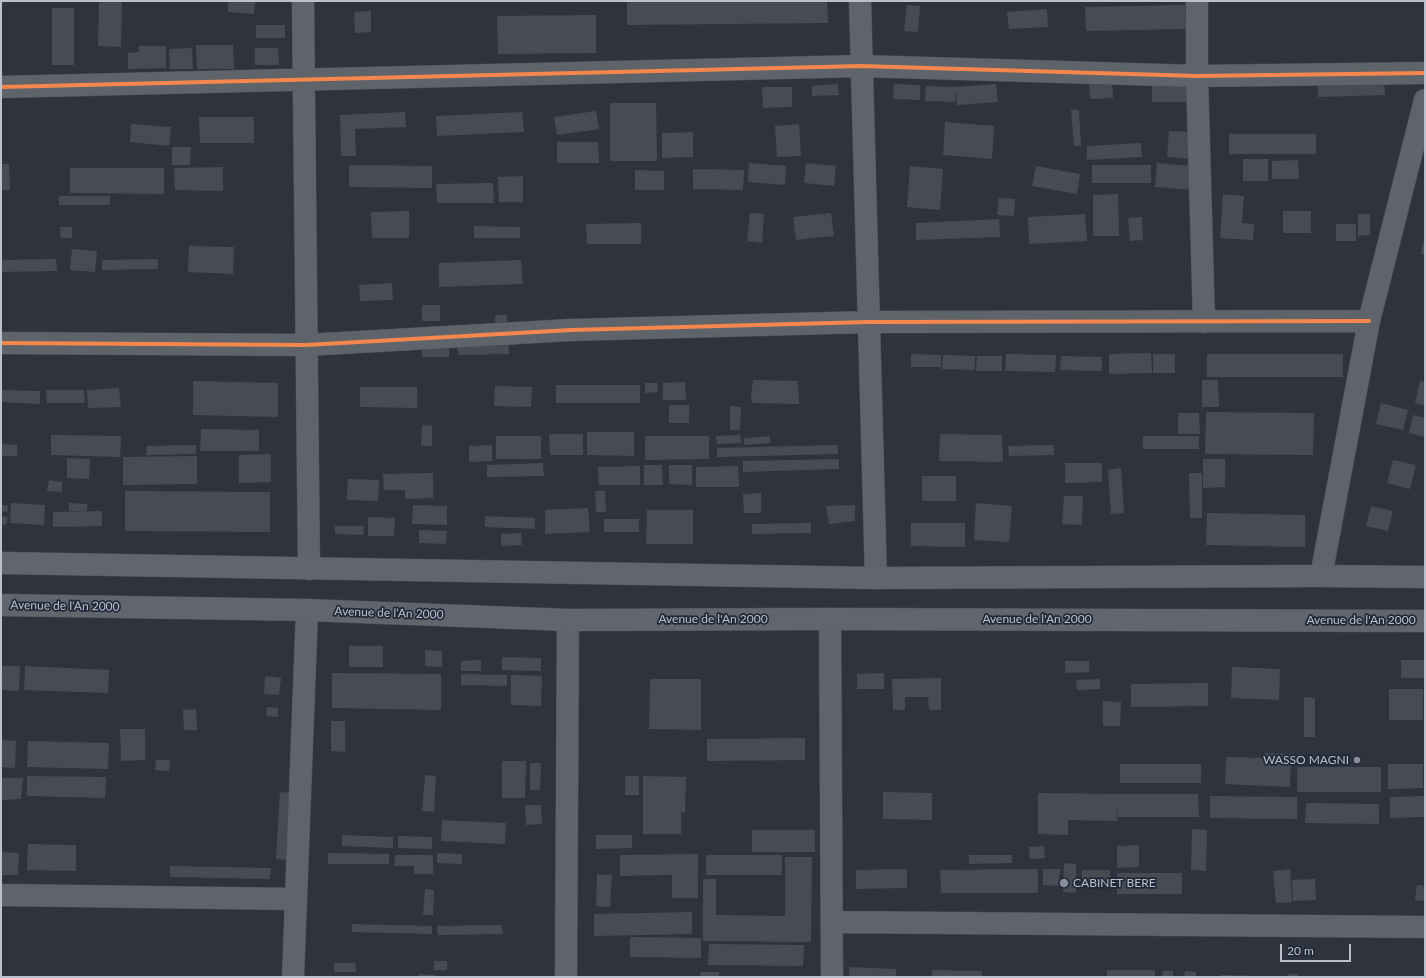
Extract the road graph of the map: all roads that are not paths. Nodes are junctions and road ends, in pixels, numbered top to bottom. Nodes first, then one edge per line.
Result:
1 (303, 1) edge
2 (860, 1) edge
3 (1197, 1) edge
4 (862, 66) junction
5 (1425, 73) edge
6 (1197, 76) junction
7 (304, 81) junction
8 (1, 87) edge
9 (1425, 100) edge
10 (1369, 321) junction
11 (869, 322) junction
12 (1204, 322) junction
13 (1, 343) edge
14 (306, 345) junction
15 (1, 563) edge
16 (309, 569) junction
17 (1321, 576) junction
18 (876, 578) junction
19 (1425, 578) edge
20 (1, 605) edge
21 (307, 610) junction
22 (830, 619) junction
23 (568, 620) junction
24 (1425, 620) edge
25 (1, 894) edge
26 (296, 899) junction
27 (832, 922) junction
28 (1425, 927) edge
29 (293, 977) edge
30 (566, 977) edge
31 (832, 977) edge

1 - 7 street
2 - 4 street
3 - 6 street
4 - 6 street
4 - 7 street
4 - 11 street
5 - 6 street
6 - 12 street
7 - 8 street
7 - 14 street
9 - 10 street
10 - 12 street
10 - 17 street
11 - 12 street
11 - 14 street
11 - 18 street
13 - 14 street
14 - 16 street
15 - 16 main road
16 - 18 main road
17 - 18 main road
17 - 19 main road
20 - 21 main road, Avenue de l'An 2000
21 - 23 main road, Avenue de l'An 2000
21 - 26 street
22 - 23 main road, Avenue de l'An 2000
22 - 24 main road, Avenue de l'An 2000
22 - 27 street
23 - 30 street
25 - 26 street
26 - 29 street
27 - 28 street
27 - 31 street

